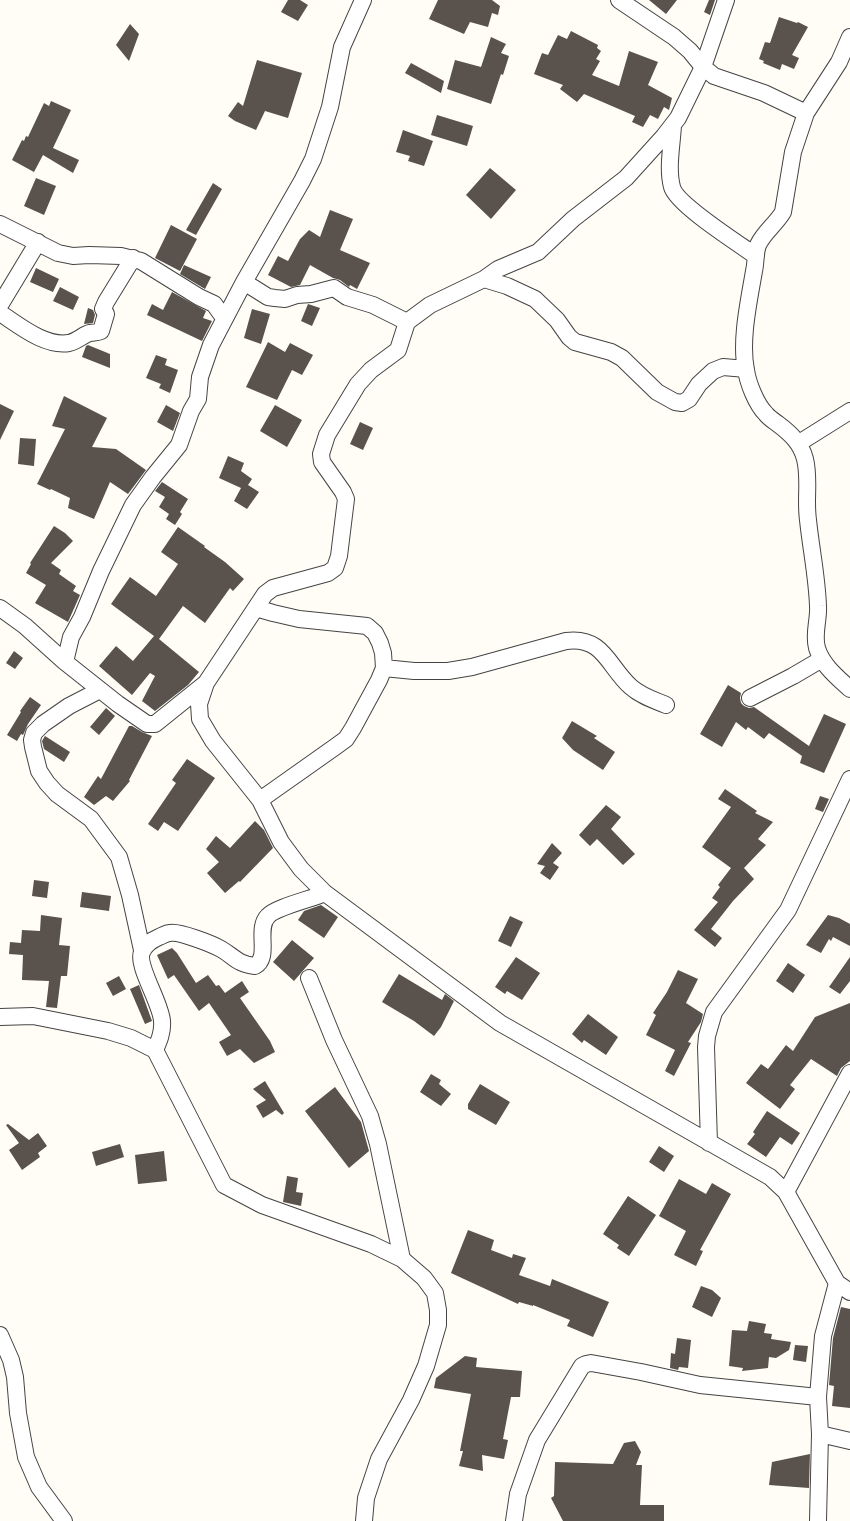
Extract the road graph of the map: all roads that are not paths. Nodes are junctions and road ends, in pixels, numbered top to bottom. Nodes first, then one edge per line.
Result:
1 (363, 0) edge
2 (619, 0) edge
3 (726, 0) edge
4 (850, 37) edge
5 (703, 66) junction
6 (806, 113) junction
7 (673, 125) junction
8 (0, 224) edge
9 (38, 242) junction
10 (756, 256) junction
11 (133, 258) junction
12 (484, 279) junction
13 (244, 282) junction
14 (0, 305) edge
15 (0, 313) edge
16 (224, 318) junction
17 (407, 322) junction
18 (746, 369) junction
19 (850, 411) edge
20 (799, 444) junction
21 (0, 608) edge
22 (256, 608) junction
23 (822, 659) junction
24 (65, 662) junction
25 (384, 668) junction
26 (206, 683) junction
27 (850, 688) edge
28 (100, 690) junction
29 (750, 698) dead end
30 (666, 705) dead end
31 (850, 779) edge
32 (260, 800) junction
33 (325, 893) junction
34 (142, 950) junction
35 (309, 978) dead end
36 (0, 1017) edge
37 (155, 1050) junction
38 (850, 1073) edge
39 (709, 1143) junction
40 (786, 1192) junction
41 (402, 1259) junction
42 (844, 1288) edge
43 (0, 1335) edge
44 (818, 1397) junction
45 (820, 1434) junction
46 (850, 1441) edge
47 (64, 1521) edge
48 (364, 1521) edge
49 (514, 1521) edge
50 (818, 1521) edge

1 - 13 street
2 - 5 street
3 - 5 street
4 - 6 street
5 - 6 street
5 - 7 street
6 - 10 street
7 - 10 street
7 - 12 street
8 - 9 street
9 - 11 street
9 - 14 street
10 - 18 street
11 - 15 street
11 - 16 street
12 - 17 street
12 - 18 street
13 - 16 street
13 - 17 street
16 - 24 street
17 - 22 street
18 - 20 street
19 - 20 street
20 - 23 street
21 - 24 street
22 - 25 street
22 - 26 street
23 - 27 street
23 - 29 street
24 - 28 street
25 - 30 street
25 - 32 street
26 - 28 street
26 - 32 street
28 - 34 street
31 - 39 street
32 - 33 street
33 - 34 street
33 - 39 street
34 - 37 street
35 - 41 street
36 - 37 street
37 - 41 street
38 - 40 street
39 - 40 street
40 - 42 street
41 - 48 street
42 - 44 street
43 - 47 street
44 - 45 street
44 - 49 street
45 - 46 street
45 - 50 street

